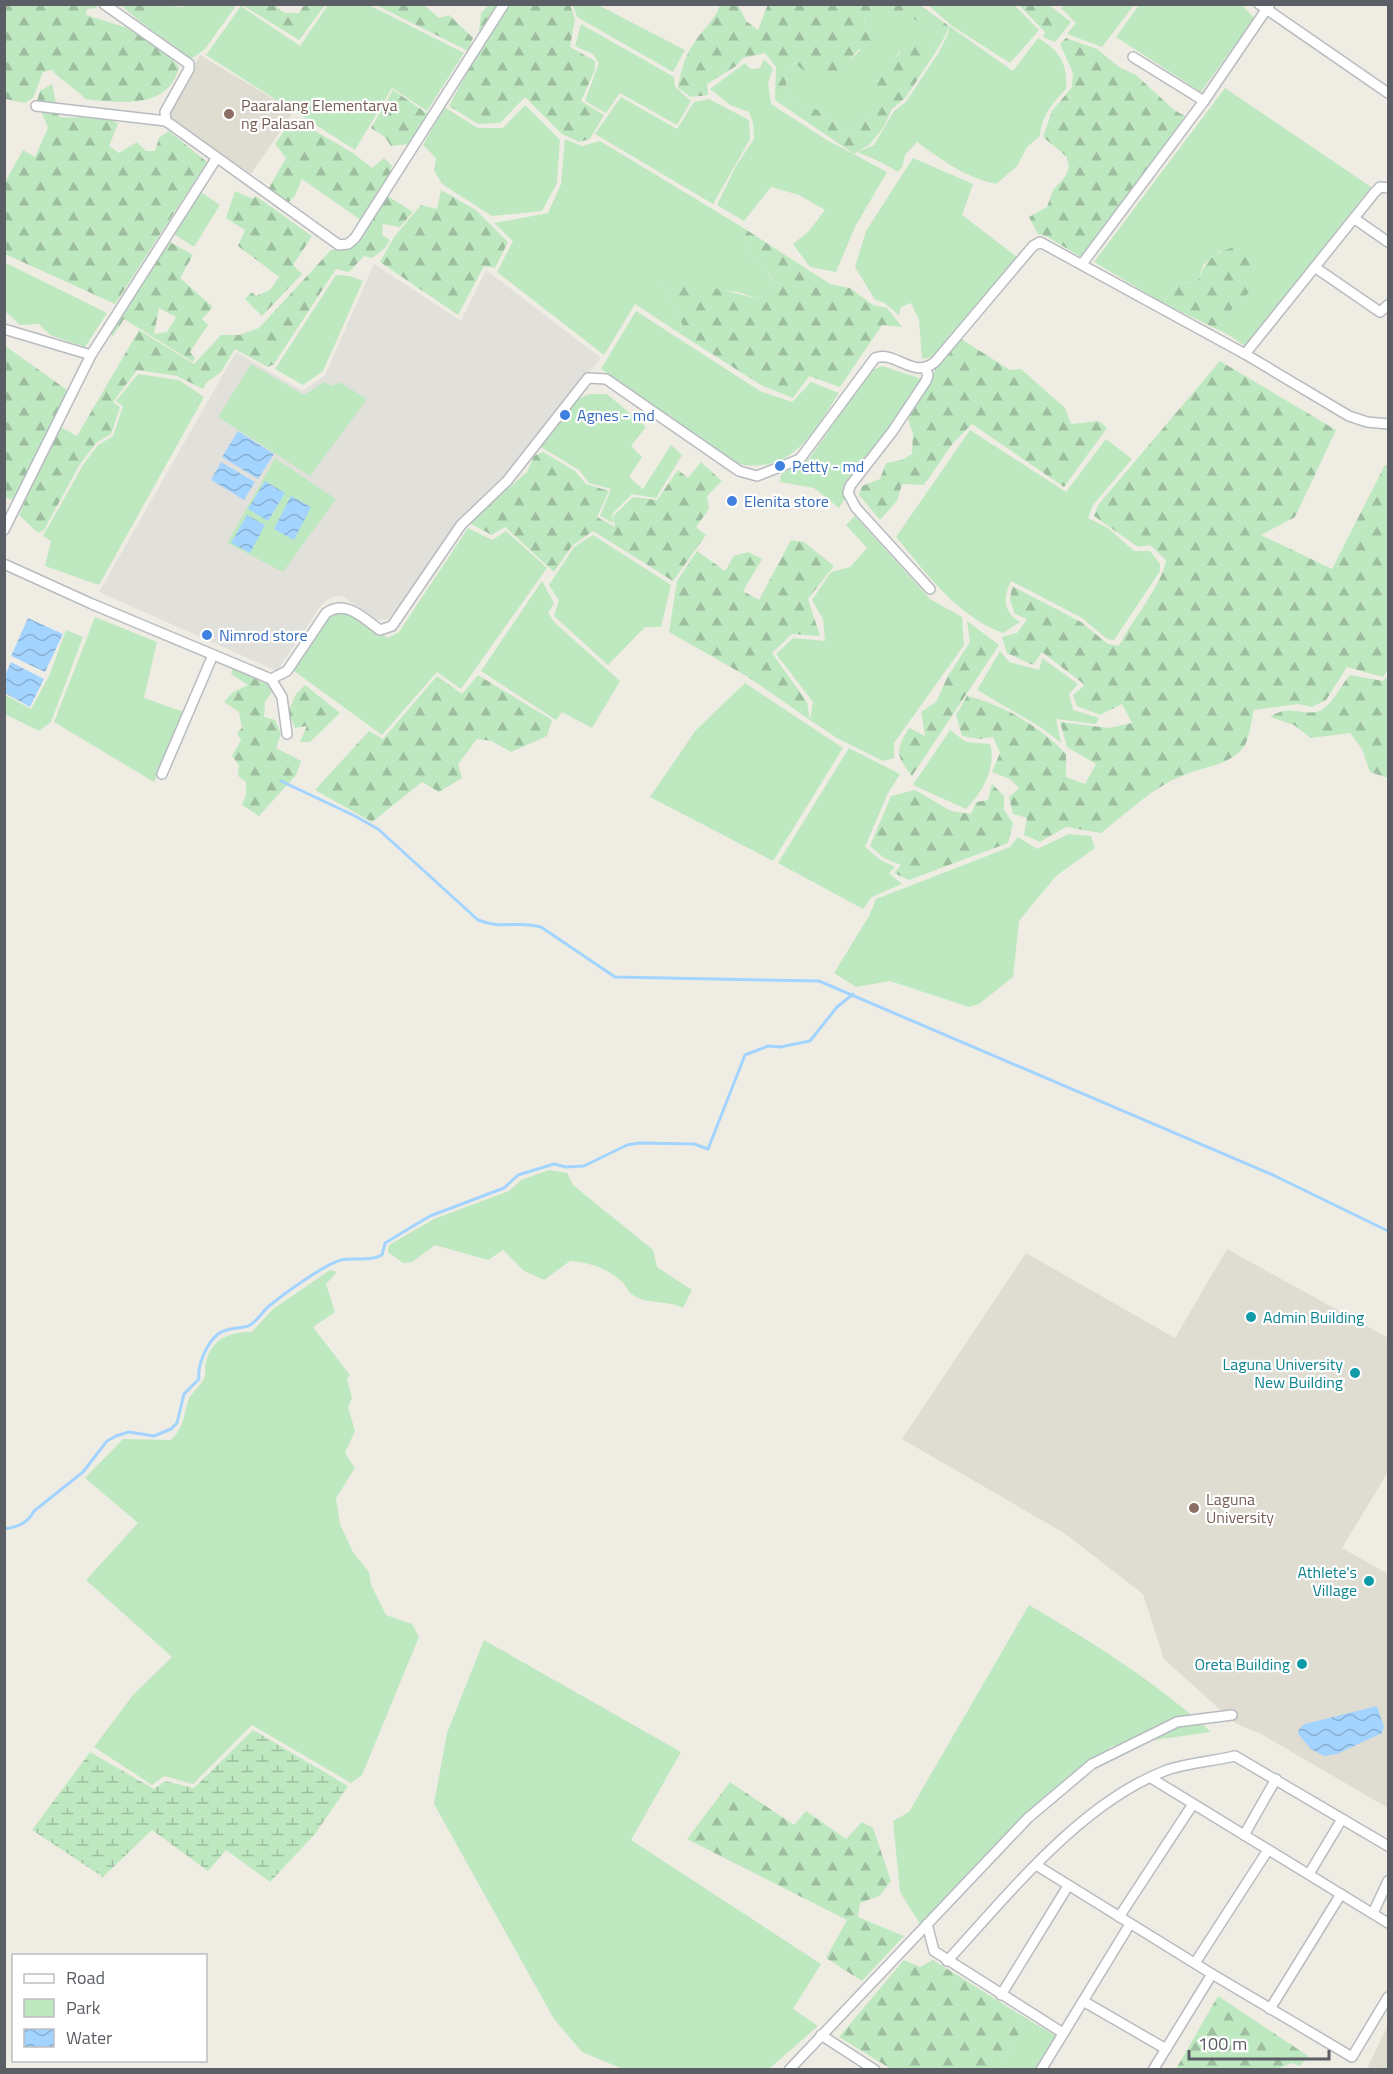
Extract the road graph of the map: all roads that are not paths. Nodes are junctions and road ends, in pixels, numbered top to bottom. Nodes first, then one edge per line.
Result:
1 (504, 4) edge
2 (106, 5) edge
3 (1265, 6) edge
4 (1133, 57) dead end
5 (1389, 93) edge
6 (1203, 101) junction
7 (36, 106) dead end
8 (166, 121) junction
9 (216, 159) junction
10 (1389, 188) edge
11 (1355, 219) junction
12 (1389, 242) edge
13 (1082, 264) junction
14 (1316, 268) junction
15 (1389, 305) edge
16 (4, 329) edge
17 (1245, 354) junction
18 (91, 355) junction
19 (926, 368) junction
20 (1389, 424) edge
21 (4, 530) edge
22 (4, 564) edge
23 (930, 589) dead end
24 (213, 655) junction
25 (271, 679) junction
26 (287, 734) dead end
27 (162, 774) dead end
28 (1232, 1715) dead end
29 (1151, 1778) junction
30 (1276, 1779) junction
31 (1193, 1804) junction
32 (1342, 1819) junction
33 (1244, 1835) junction
34 (1389, 1846) edge
35 (1268, 1850) junction
36 (1036, 1865) junction
37 (1309, 1874) junction
38 (1389, 1881) edge
39 (1068, 1887) junction
40 (1341, 1894) junction
41 (1373, 1913) junction
42 (1119, 1917) junction
43 (1389, 1923) edge
44 (927, 1924) junction
45 (1130, 1924) junction
46 (947, 1961) junction
47 (1196, 1963) junction
48 (1212, 1974) junction
49 (1001, 1995) junction
50 (1389, 1997) edge
51 (1083, 2001) junction
52 (1270, 2009) junction
53 (1063, 2033) junction
54 (821, 2036) junction
55 (1166, 2049) junction
56 (1042, 2069) edge
57 (789, 2070) edge
58 (875, 2070) edge
59 (1153, 2070) edge

1 - 9 street
2 - 8 street
3 - 5 street
3 - 6 street
4 - 6 street
6 - 13 street
7 - 8 street
8 - 9 street
9 - 18 street
10 - 11 street
11 - 12 street
11 - 14 street
13 - 17 street
13 - 19 street
14 - 15 street
14 - 17 street
16 - 18 street
17 - 20 street
18 - 21 street
19 - 23 street
19 - 25 street
22 - 24 street
24 - 25 street
24 - 27 street
25 - 26 street
28 - 44 street
29 - 30 street
29 - 31 street
29 - 36 street
30 - 32 street
30 - 33 street
31 - 33 street
31 - 42 street
32 - 34 street
32 - 37 street
33 - 35 street
35 - 37 street
35 - 47 street
36 - 39 street
36 - 46 street
37 - 40 street
38 - 41 street
39 - 42 street
39 - 49 street
40 - 41 street
40 - 52 street
41 - 43 street
42 - 45 street
44 - 46 street
44 - 54 street
45 - 47 street
45 - 51 street
46 - 49 street
47 - 48 street
48 - 52 street
48 - 55 street
49 - 53 street
50 - 52 street
51 - 53 street
51 - 55 street
53 - 56 street
54 - 57 street
54 - 58 street
55 - 59 street

